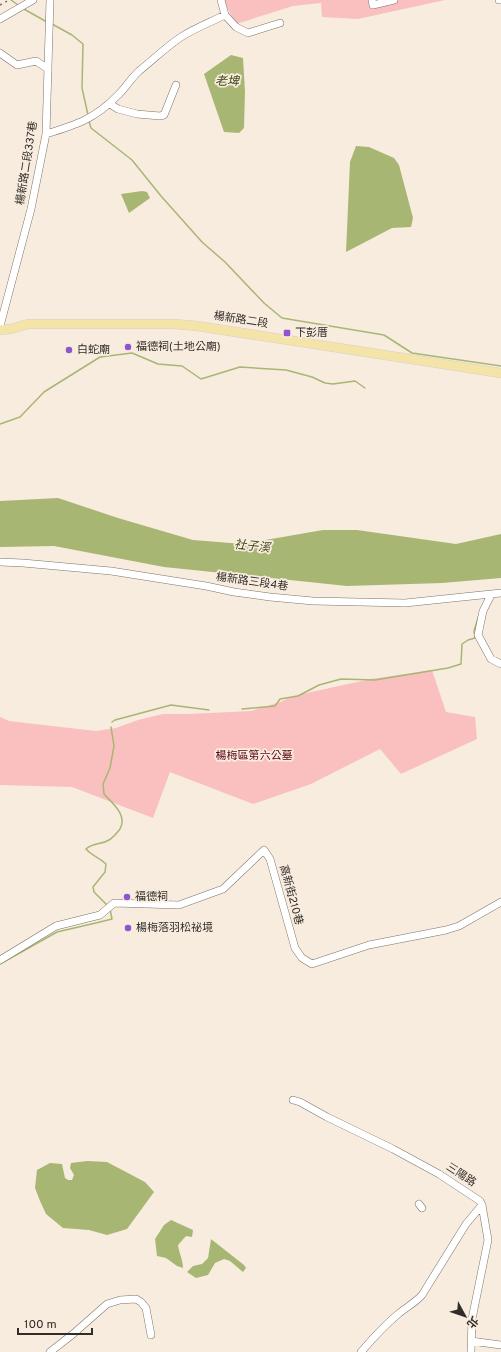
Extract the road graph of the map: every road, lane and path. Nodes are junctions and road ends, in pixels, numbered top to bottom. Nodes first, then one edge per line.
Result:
1 (33, 0) edge
2 (50, 0) edge
3 (221, 0) edge
4 (372, 0) edge
5 (394, 0) edge
6 (225, 15) junction
7 (0, 19) edge
8 (280, 23) dead end
9 (0, 55) edge
10 (48, 69) junction
11 (176, 84) dead end
12 (110, 104) junction
13 (46, 134) junction
14 (0, 326) edge
15 (0, 330) edge
16 (501, 373) edge
17 (0, 562) edge
18 (501, 593) edge
19 (491, 594) junction
20 (501, 664) edge
21 (501, 902) edge
22 (0, 960) edge
23 (293, 1100) dead end
24 (482, 1205) junction
25 (151, 1335) dead end
26 (471, 1341) junction
27 (501, 1345) edge
28 (50, 1352) edge
29 (361, 1352) edge
30 (471, 1352) edge

1 - 7 street
2 - 10 street, 楊新路二段337巷
3 - 6 street
4 - 5 street
6 - 8 street
6 - 12 street
9 - 10 street
10 - 13 street, 楊新路二段337巷
11 - 12 street
12 - 13 street
13 - 14 street, 楊新路二段337巷
15 - 16 main road, 楊新路二段
17 - 19 street, 楊新路三段4巷
18 - 19 street, 楊新路三段4巷
19 - 20 street
21 - 22 street, 高新街210巷
23 - 24 street, 三陽路
24 - 26 street
24 - 29 street
25 - 28 street
26 - 27 street
26 - 30 street

